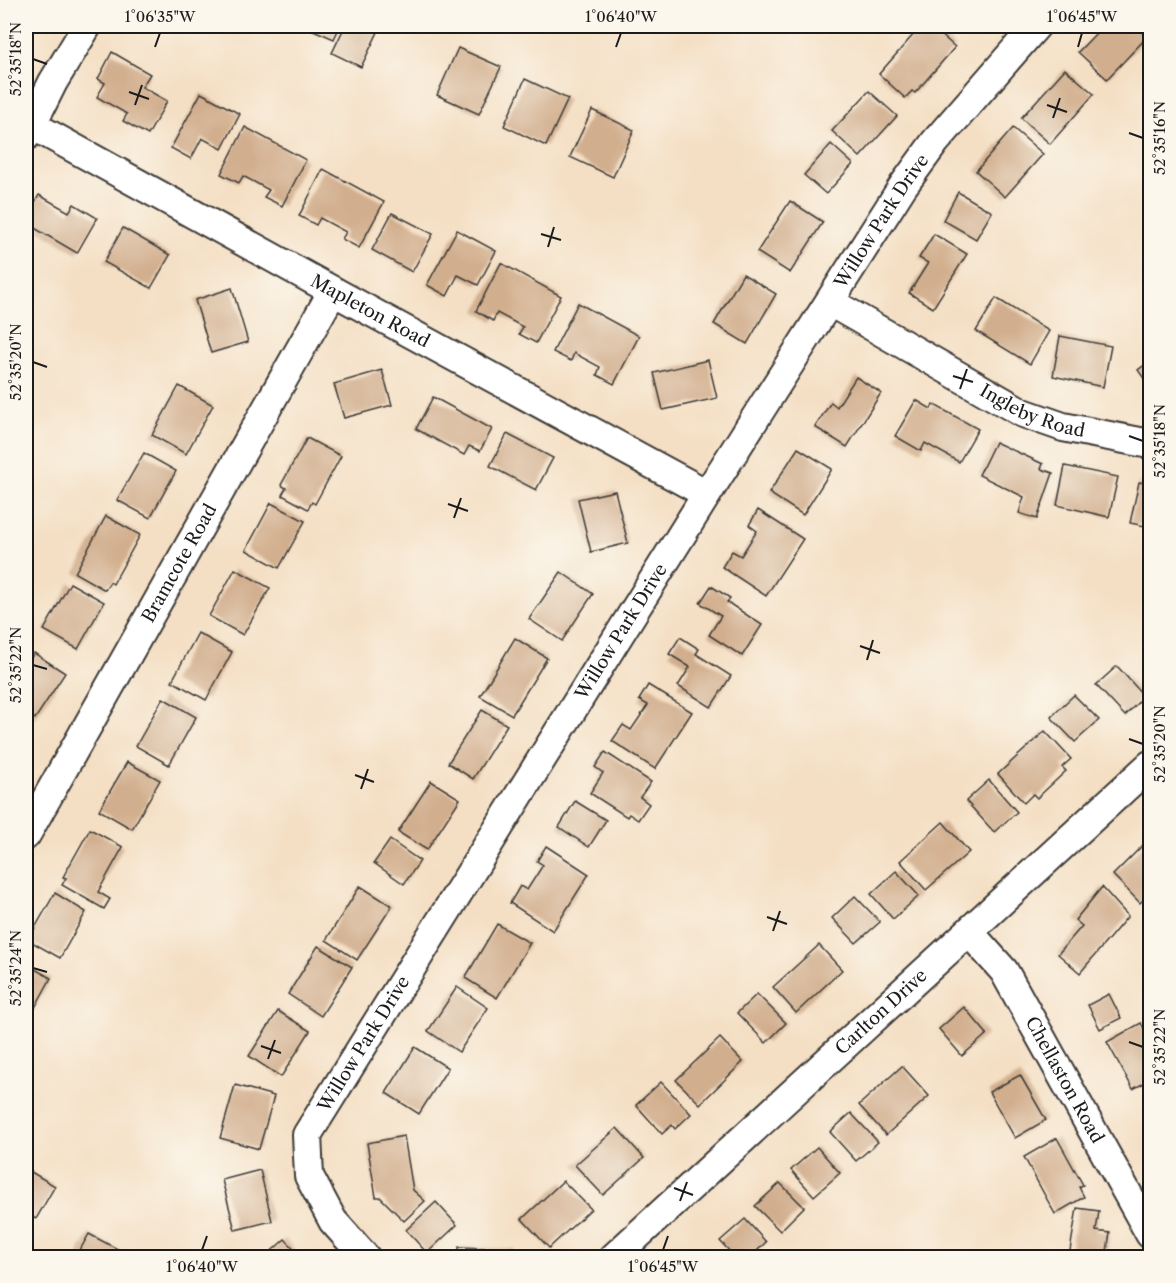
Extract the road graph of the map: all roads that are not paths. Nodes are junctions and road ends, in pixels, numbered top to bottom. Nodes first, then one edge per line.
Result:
1 (87, 26) edge
2 (1036, 26) edge
3 (29, 131) edge
4 (333, 291) junction
5 (830, 302) junction
6 (1150, 444) edge
7 (707, 494) junction
8 (1150, 765) edge
9 (26, 835) edge
10 (969, 932) junction
11 (1150, 1234) edge
12 (366, 1257) edge
13 (613, 1257) edge

1 - 3 street
2 - 5 street, Willow Park Drive
3 - 4 street, Mapleton Road
4 - 7 street, Mapleton Road
4 - 9 street, Bramcote Road
5 - 6 street, Ingleby Road
5 - 7 street, Willow Park Drive
7 - 12 street, Willow Park Drive
8 - 10 street, Carlton Drive
10 - 11 street, Chellaston Road
10 - 13 street, Carlton Drive

